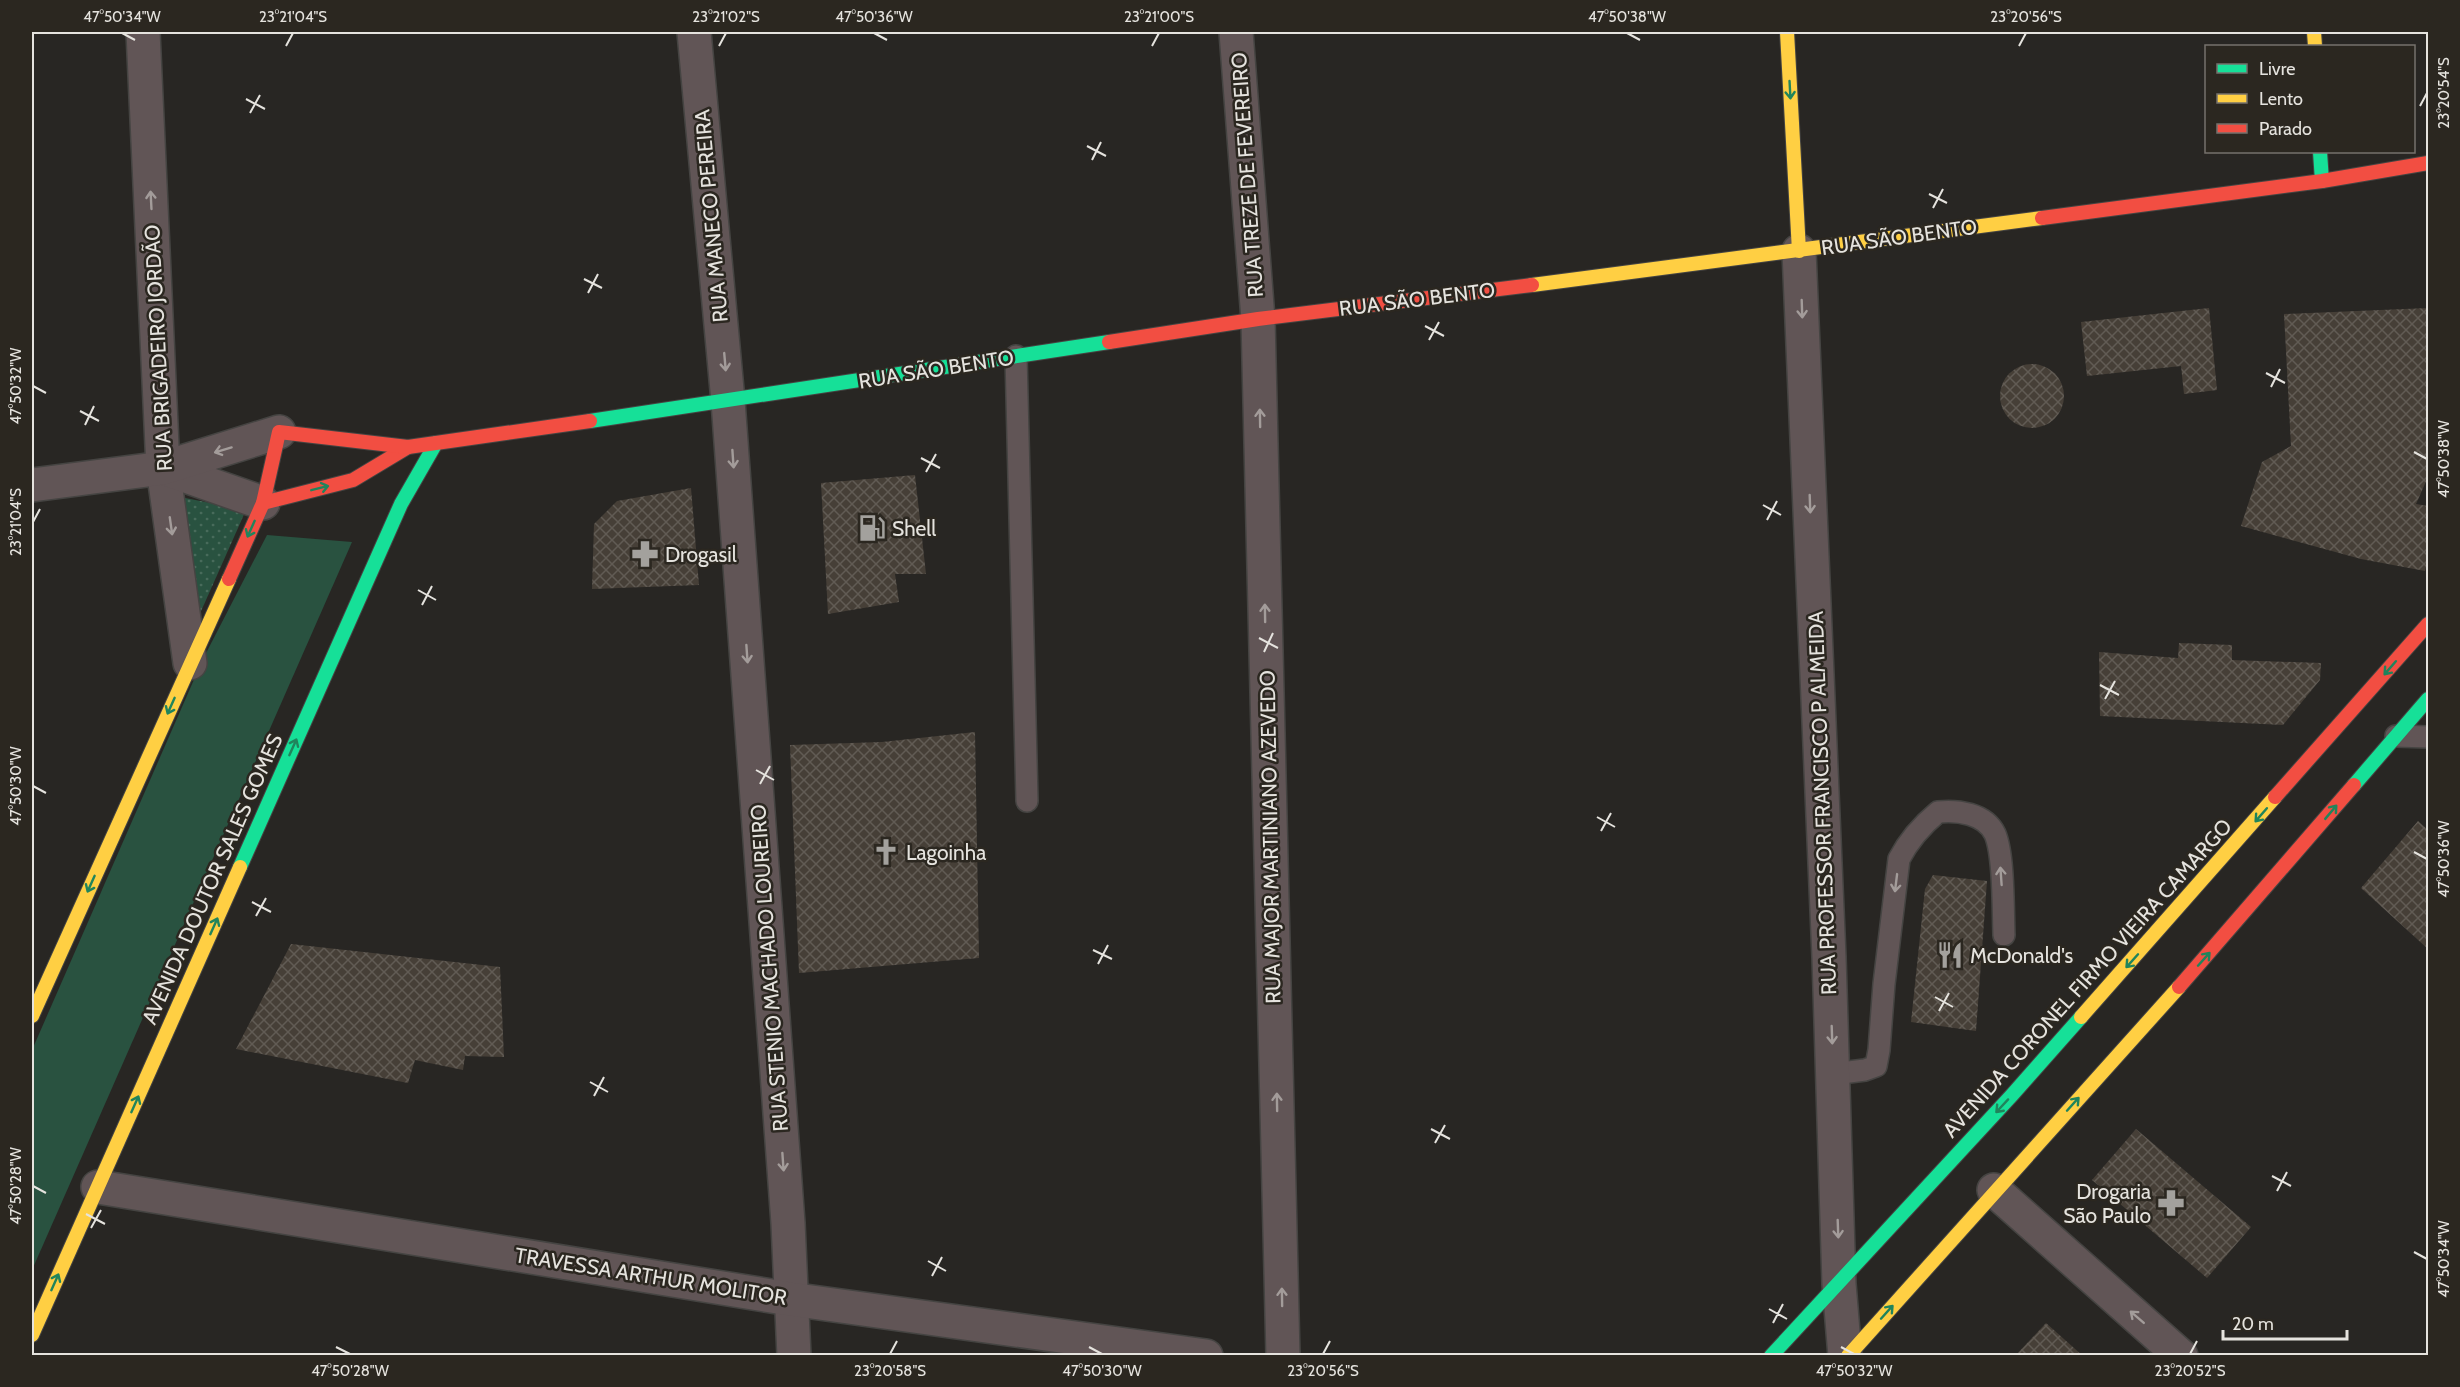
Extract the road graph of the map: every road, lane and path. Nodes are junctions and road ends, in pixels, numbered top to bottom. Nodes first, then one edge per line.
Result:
1 (143, 32) edge
2 (694, 32) edge
3 (1236, 32) edge
4 (1787, 32) edge
5 (2320, 153) edge
6 (2428, 163) edge
7 (2322, 181) junction
8 (1799, 251) junction
9 (1258, 319) junction
10 (1016, 356) junction
11 (728, 401) junction
12 (279, 432) junction
13 (436, 443) junction
14 (408, 447) junction
15 (163, 468) junction
16 (32, 485) edge
17 (263, 502) junction
18 (2428, 624) edge
19 (190, 663) junction
20 (2428, 699) edge
21 (2396, 736) junction
22 (2428, 737) edge
23 (1027, 801) dead end
24 (2004, 935) dead end
25 (32, 1016) edge
26 (1833, 1074) junction
27 (98, 1187) junction
28 (1994, 1190) junction
29 (1839, 1284) junction
30 (790, 1299) junction
31 (32, 1335) edge
32 (794, 1356) edge
33 (1206, 1356) edge
34 (1283, 1356) edge
35 (1771, 1356) edge
36 (1846, 1356) edge
37 (2181, 1356) edge

15 -> 1 street, RUA BRIGADEIRO JORDÃO
2 -> 11 street, RUA MANECO PEREIRA
3 - 9 street, RUA TREZE DE FEVEREIRO
4 -> 8 main road
5 - 7 main road
6 - 7 main road, RUA SÃO BENTO
7 - 8 main road, RUA SÃO BENTO
8 - 9 main road, RUA SÃO BENTO
8 -> 26 street, RUA PROFESSOR FRANCISCO P ALMEIDA
9 - 10 main road, RUA SÃO BENTO
34 -> 9 street, RUA MAJOR MARTINIANO AZEVEDO
10 - 11 main road, RUA SÃO BENTO
10 - 23 lane
11 - 13 main road, RUA SÃO BENTO
11 -> 30 street, RUA STENIO MACHADO LOUREIRO
12 - 14 main road, RUA SÃO BENTO
12 -> 15 street, RUA SÃO BENTO
12 - 17 main road
13 - 14 main road, RUA SÃO BENTO
27 -> 13 main road, AVENIDA DOUTOR SALES GOMES
17 -> 14 main road, RUA SÃO BENTO
15 - 16 street, RUA SÃO BENTO
15 - 17 street, RUA SÃO BENTO
15 -> 19 street, RUA BRIGADEIRO JORDÃO
17 -> 19 main road
18 -> 29 main road, AVENIDA CORONEL FIRMO VIEIRA CAMARGO
19 -> 25 main road
20 - 21 main road
21 - 22 lane
28 -> 21 main road
24 -> 26 lane
26 -> 29 street, RUA PROFESSOR FRANCISCO P ALMEIDA
27 - 30 street, TRAVESSA ARTHUR MOLITOR
31 -> 27 main road, AVENIDA DOUTOR SALES GOMES
36 -> 28 main road
37 -> 28 street
29 - 35 main road, AVENIDA CORONEL FIRMO VIEIRA CAMARGO
29 - 36 street, RUA PROFESSOR FRANCISCO P ALMEIDA
30 - 32 street, RUA STENIO MACHADO LOUREIRO
30 - 33 street, TRAVESSA ARTHUR MOLITOR

